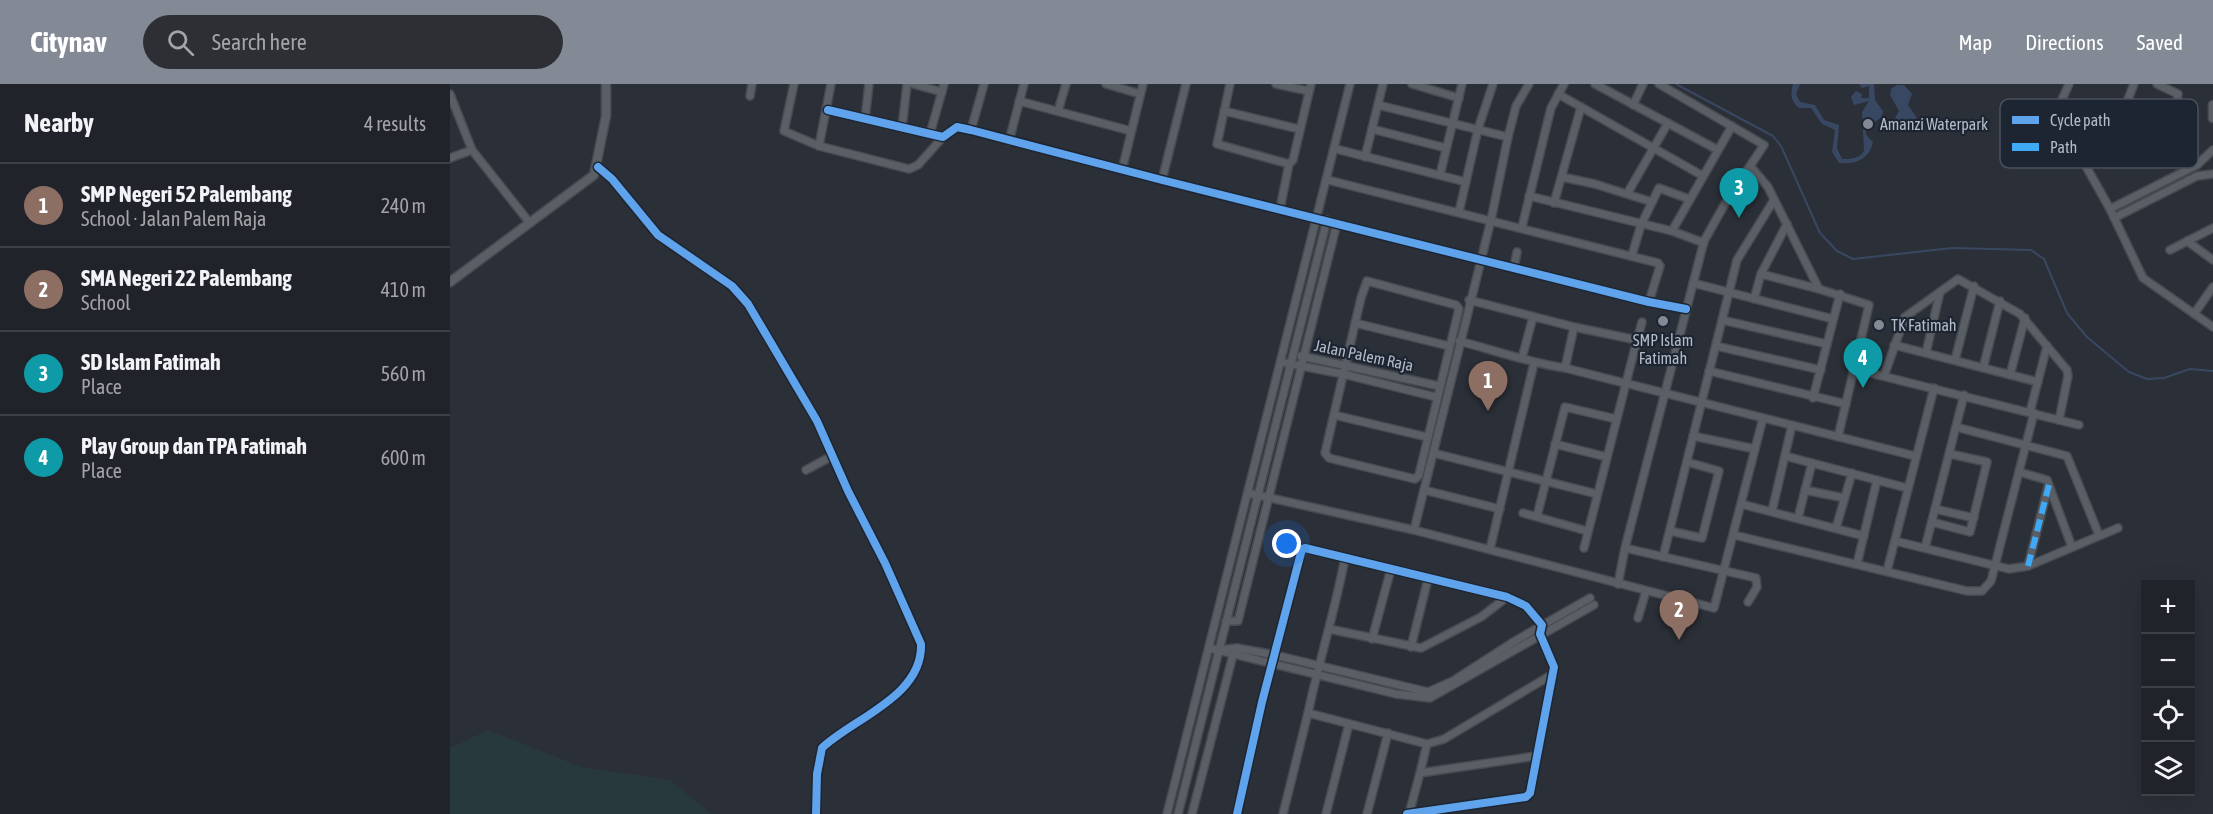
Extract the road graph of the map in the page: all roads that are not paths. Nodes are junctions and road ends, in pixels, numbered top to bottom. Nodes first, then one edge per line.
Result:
1 (606, 84) edge
2 (752, 84) edge
3 (794, 84) edge
4 (831, 84) edge
5 (869, 84) edge
6 (907, 84) edge
7 (913, 84) edge
8 (984, 84) edge
9 (1024, 84) edge
10 (1066, 84) edge
11 (1106, 84) edge
12 (1143, 84) edge
13 (1186, 84) edge
14 (1230, 84) edge
15 (1276, 84) edge
16 (1350, 84) edge
17 (1383, 84) edge
18 (1413, 84) edge
19 (1462, 84) edge
20 (1493, 84) edge
21 (1529, 84) edge
22 (1564, 84) edge
23 (1595, 84) edge
24 (1643, 84) edge
25 (1659, 84) edge
26 (2068, 84) edge
27 (2134, 84) edge
28 (2157, 84) edge
29 (943, 88) edge
30 (1310, 88) edge
31 (450, 94) edge
32 (1140, 94) junction
33 (1558, 94) junction
34 (750, 96) dead end
35 (1459, 98) junction
36 (2062, 99) edge
37 (2128, 99) edge
38 (2177, 99) edge
39 (1019, 101) junction
40 (1378, 105) junction
41 (1633, 105) junction
42 (2213, 105) edge
43 (1581, 107) junction
44 (828, 110) junction
45 (1058, 111) junction
46 (1224, 111) junction
47 (2213, 118) edge
48 (865, 119) junction
49 (1668, 123) junction
50 (1452, 125) junction
51 (1732, 126) junction
52 (902, 128) junction
53 (1299, 129) junction
54 (1372, 129) junction
55 (1478, 129) junction
56 (971, 130) junction
57 (1131, 131) junction
58 (930, 134) junction
59 (943, 137) junction
60 (1508, 137) junction
61 (1009, 141) junction
62 (819, 146) junction
63 (1653, 147) junction
64 (1446, 148) junction
65 (1336, 149) junction
66 (472, 150) junction
67 (1718, 150) junction
68 (2213, 150) edge
69 (1365, 157) junction
70 (450, 158) edge
71 (2206, 158) junction
72 (2198, 162) edge
73 (1289, 164) junction
74 (598, 167) junction
75 (1751, 167) junction
76 (2087, 168) edge
77 (2187, 168) edge
78 (1122, 170) junction
79 (2212, 174) edge
80 (1440, 176) junction
81 (1703, 176) junction
82 (1562, 177) junction
83 (1162, 180) junction
84 (1328, 180) junction
85 (1466, 182) junction
86 (1627, 194) junction
87 (1529, 196) junction
88 (1689, 200) junction
89 (1774, 200) junction
90 (1652, 202) junction
91 (1554, 203) junction
92 (1280, 209) junction
93 (2110, 209) junction
94 (1459, 212) junction
95 (1318, 218) junction
96 (2115, 218) junction
97 (1327, 220) junction
98 (1491, 220) junction
99 (529, 222) junction
100 (1337, 223) junction
101 (1787, 224) junction
102 (1641, 225) junction
103 (1522, 227) junction
104 (2213, 228) edge
105 (1672, 231) junction
106 (2187, 241) junction
107 (1704, 243) junction
108 (2170, 250) dead end
109 (1517, 252) dead end
110 (1632, 255) junction
111 (1480, 259) junction
112 (2213, 260) edge
113 (1514, 268) junction
114 (1761, 274) junction
115 (450, 282) edge
116 (1693, 284) junction
117 (1974, 286) junction
118 (2213, 287) edge
119 (1819, 289) junction
120 (1729, 292) junction
121 (1940, 292) junction
122 (1840, 294) junction
123 (1754, 299) junction
124 (1469, 300) junction
125 (1648, 302) junction
126 (2000, 302) junction
127 (1686, 309) junction
128 (2194, 314) junction
129 (1533, 317) junction
130 (2025, 318) junction
131 (1833, 319) junction
132 (1722, 320) junction
133 (1642, 322) dead end
134 (1355, 323) junction
135 (1574, 327) junction
136 (2213, 327) edge
137 (1637, 340) junction
138 (1459, 341) junction
139 (1827, 344) junction
140 (1894, 345) junction
141 (1449, 346) junction
142 (1716, 346) junction
143 (2048, 346) junction
144 (1283, 352) junction
145 (1926, 353) junction
146 (1293, 354) junction
147 (1303, 356) junction
148 (1522, 358) junction
149 (1955, 360) junction
150 (1281, 362) junction
151 (1534, 363) junction
152 (1291, 364) junction
153 (1346, 364) junction
154 (1300, 366) junction
155 (1565, 368) junction
156 (1983, 368) junction
157 (1854, 369) junction
158 (1821, 370) junction
159 (1709, 371) junction
160 (1343, 374) junction
161 (2010, 375) junction
162 (1884, 376) junction
163 (2038, 382) junction
164 (1627, 384) junction
165 (1439, 386) junction
166 (1934, 388) junction
167 (1666, 394) junction
168 (1964, 395) junction
169 (1436, 397) junction
170 (1813, 398) junction
171 (1701, 403) junction
172 (1846, 404) junction
173 (2032, 413) junction
174 (1334, 415) junction
175 (1763, 418) junction
176 (1616, 419) junction
177 (2059, 420) junction
178 (1792, 425) junction
179 (2079, 425) dead end
180 (1956, 427) junction
181 (1693, 436) junction
182 (1838, 436) junction
183 (1427, 437) junction
184 (1555, 444) junction
185 (2026, 446) junction
186 (1755, 449) junction
187 (1433, 453) junction
188 (1950, 454) junction
189 (832, 456) junction
190 (1785, 456) junction
191 (1915, 456) junction
192 (1607, 457) junction
193 (1687, 462) junction
194 (1812, 463) junction
195 (806, 470) dead end
196 (2019, 472) junction
197 (1508, 473) junction
198 (1852, 473) junction
199 (1877, 480) junction
200 (1546, 482) junction
201 (2049, 485) junction
202 (1907, 488) junction
203 (1424, 490) junction
204 (1805, 490) junction
205 (1248, 493) junction
206 (1597, 494) junction
207 (1259, 496) junction
208 (1844, 498) junction
209 (1270, 499) junction
210 (1741, 504) junction
211 (1500, 509) junction
212 (1935, 509) junction
213 (1772, 511) junction
214 (1523, 513) dead end
215 (1537, 516) junction
216 (1798, 518) junction
217 (1974, 518) junction
218 (1932, 522) junction
219 (1836, 528) junction
220 (2118, 528) dead end
221 (1414, 530) junction
222 (1587, 531) junction
223 (1670, 531) junction
224 (1734, 535) junction
225 (1864, 536) junction
226 (2099, 536) junction
227 (1895, 541) junction
228 (2072, 547) junction
229 (1584, 548) dead end
230 (1625, 548) junction
231 (1925, 548) junction
232 (1490, 549) junction
233 (1663, 557) junction
234 (1345, 558) junction
235 (1857, 564) junction
236 (2028, 566) junction
237 (1995, 568) junction
238 (1391, 569) junction
239 (1725, 571) junction
240 (1887, 571) junction
241 (1428, 579) junction
242 (1618, 584) junction
243 (1646, 591) junction
244 (1506, 597) junction
245 (1748, 602) dead end
246 (1638, 618) dead end
247 (1226, 621) junction
248 (1542, 625) junction
249 (1329, 629) junction
250 (1540, 634) junction
251 (1372, 639) junction
252 (1412, 647) junction
253 (1209, 648) junction
254 (1219, 650) junction
255 (1233, 655) junction
256 (1275, 655) junction
257 (1272, 663) junction
258 (1318, 665) junction
259 (1316, 674) junction
260 (1553, 674) junction
261 (1417, 690) junction
262 (1418, 698) junction
263 (1308, 713) junction
264 (1349, 724) junction
265 (1388, 734) junction
266 (1186, 740) junction
267 (1195, 744) junction
268 (1427, 744) junction
269 (1207, 748) junction
270 (1536, 756) junction
271 (1420, 772) junction
272 (816, 814) edge
273 (1167, 814) edge
274 (1178, 814) edge
275 (1192, 814) edge
276 (1237, 814) edge
277 (1283, 814) edge
278 (1326, 814) edge
279 (1367, 814) edge
280 (1408, 814) edge

1 - 74 street
2 - 34 street
3 - 62 street
4 - 44 street
5 - 48 street
6 - 52 street
7 - 29 street
8 - 56 street
9 - 39 street
10 - 45 street
11 - 32 street
12 - 32 street
13 - 83 street
14 - 46 street
15 - 30 street
16 - 65 street
17 - 40 street
18 - 35 street
19 - 35 street
20 - 55 street
21 - 60 street
22 - 33 street
23 - 41 street
24 - 41 street
25 - 51 street
26 - 36 street
27 - 37 street
28 - 38 street
29 - 58 street
30 - 53 street
31 - 66 street
32 - 57 street
33 - 43 street
33 - 87 street
35 - 50 street
39 - 45 street
39 - 61 street
40 - 50 street
40 - 54 street
41 - 49 street
42 - 47 street
43 - 63 street
43 - 82 street
44 - 48 street
44 - 62 street
45 - 57 street
46 - 53 street
46 - 73 street
48 - 52 street
49 - 63 street
49 - 67 street
50 - 55 street
50 - 64 street
51 - 67 street
51 - 75 street
52 - 58 street
53 - 73 street
54 - 64 street
54 - 69 street
55 - 60 street
55 - 85 street
56 - 59 street
56 - 61 street
57 - 78 street
58 - 59 street
59 - 62 street
60 - 98 street
61 - 78 street
63 - 81 street
63 - 86 street
64 - 80 street
65 - 69 street
65 - 84 street
66 - 70 street
66 - 99 street
67 - 81 street
68 - 71 street
69 - 80 street
71 - 72 street
71 - 79 street
73 - 92 street
74 - 99 street
74 - 189 street
75 - 89 street
75 - 107 street
76 - 93 street
77 - 93 street
78 - 83 street
79 - 96 street
80 - 85 street
81 - 88 street
82 - 86 street
82 - 91 street
83 - 92 street
84 - 94 street
84 - 95 street
85 - 94 street
86 - 90 street
87 - 91 street
87 - 103 street
88 - 90 street
88 - 105 street
89 - 101 street
89 - 120 street
90 - 102 street
91 - 102 street
92 - 95 street
93 - 96 street
94 - 98 street
95 - 97 street
95 - 144 street
96 - 128 street
97 - 100 street
97 - 146 street
98 - 103 street
98 - 111 street
99 - 115 street
100 - 111 street
100 - 147 street
101 - 114 street
101 - 119 street
102 - 105 street
102 - 110 street
103 - 110 street
104 - 106 street
105 - 107 street
106 - 108 street
106 - 112 street
107 - 116 street
109 - 113 street
110 - 125 street
111 - 113 street
111 - 124 street
113 - 125 street
114 - 119 street
114 - 123 street
116 - 120 street
116 - 127 street
117 - 121 street
117 - 126 street
117 - 149 street
118 - 128 street
119 - 122 street
120 - 123 street
120 - 132 street
121 - 140 street
121 - 145 street
122 - 131 street
122 - 157 street
123 - 131 street
124 - 129 street
124 - 138 street
125 - 127 street
126 - 130 street
126 - 156 street
127 - 167 street
128 - 136 street
129 - 135 street
129 - 148 street
130 - 143 street
130 - 161 street
131 - 139 street
132 - 139 street
132 - 142 street
133 - 137 street
134 - 141 street
134 - 141 street
134 - 153 street
135 - 137 street
135 - 155 street
137 - 164 street
138 - 148 street
138 - 187 street
139 - 158 street
140 - 145 street
140 - 162 street
141 - 165 street
142 - 158 street
142 - 159 street
143 - 163 street
143 - 177 street
144 - 146 street, Jalan Palem Raja
144 - 150 street
145 - 149 street
146 - 147 street, Jalan Palem Raja
146 - 152 street
147 - 153 street, Jalan Palem Raja
147 - 154 street
148 - 151 street
149 - 156 street
150 - 152 street, Jalan Palem Raja
150 - 205 street
151 - 155 street
151 - 197 street
152 - 154 street, Jalan Palem Raja
152 - 207 street
153 - 160 street
153 - 165 street, Jalan Palem Raja
154 - 160 street, Jalan Palem Raja
154 - 209 street
155 - 164 street
156 - 161 street
157 - 162 street
157 - 172 street
158 - 170 street
159 - 170 street
159 - 171 street
160 - 169 street, Jalan Palem Raja
160 - 174 street
161 - 163 street
162 - 166 street
163 - 173 street
164 - 167 street
164 - 176 street
165 - 169 street
166 - 168 street
166 - 191 street
167 - 171 street
167 - 230 street
168 - 173 street
168 - 180 street
169 - 183 street
170 - 172 street
171 - 175 street
171 - 181 street
172 - 182 street
173 - 177 street
173 - 185 street
174 - 183 street
174 - 183 street
175 - 178 street
175 - 186 street
176 - 184 street
176 - 192 street
177 - 179 street
178 - 182 street
178 - 190 street
180 - 185 street
180 - 188 street
181 - 186 street
181 - 193 street
182 - 191 street
184 - 192 street
184 - 200 street
185 - 196 street
185 - 226 street
186 - 210 street
187 - 197 street
187 - 203 street
188 - 212 street
188 - 217 street
189 - 195 street
189 - 272 street
190 - 194 street
190 - 213 street
191 - 202 street
192 - 206 street
193 - 223 street
193 - 223 street
194 - 198 street
194 - 204 street
196 - 201 street
196 - 237 street
197 - 200 street
197 - 211 street
198 - 199 street
198 - 208 street
199 - 202 street
199 - 225 street
200 - 206 street
200 - 215 street
201 - 228 street
201 - 236 street
202 - 227 street
203 - 211 street
203 - 221 street
204 - 208 street
204 - 216 street
205 - 207 street
205 - 253 street
206 - 222 street
207 - 209 street
207 - 247 street
208 - 219 street
209 - 221 street
209 - 247 street
210 - 213 street
210 - 224 street
211 - 232 street
212 - 217 street
212 - 218 street
213 - 216 street
214 - 215 street
215 - 222 street
216 - 219 street
217 - 218 street
218 - 231 street
219 - 225 street
220 - 226 street
221 - 232 street
222 - 229 street
223 - 233 street
224 - 235 street
224 - 239 street
225 - 235 street
226 - 228 street
227 - 231 street
227 - 240 street
228 - 236 street
230 - 233 street
230 - 242 street
231 - 237 street
232 - 242 street
233 - 239 street
234 - 238 street
234 - 249 street
234 - 256 street
235 - 240 street
236 - 237 street
237 - 240 street
238 - 241 street
238 - 251 street
239 - 243 street
239 - 245 street
241 - 244 street
241 - 252 street
242 - 243 street
243 - 246 street
244 - 248 street
244 - 252 street
247 - 254 street
248 - 250 street
248 - 250 street
248 - 261 street
249 - 251 street
249 - 258 street
250 - 260 street
250 - 262 street
251 - 252 street
253 - 254 street
253 - 266 street
254 - 255 street
254 - 256 street
254 - 267 street
255 - 257 street
255 - 269 street
256 - 257 street
256 - 258 street
257 - 259 street
257 - 276 street
258 - 259 street
258 - 261 street
259 - 262 street
259 - 263 street
260 - 268 street
260 - 270 street
261 - 262 street
263 - 264 street
263 - 277 street
264 - 265 street
264 - 278 street
265 - 268 street
265 - 279 street
266 - 267 street
266 - 273 street
267 - 269 street
267 - 274 street
268 - 271 street
269 - 275 street
270 - 271 street
270 - 280 street
271 - 280 street

